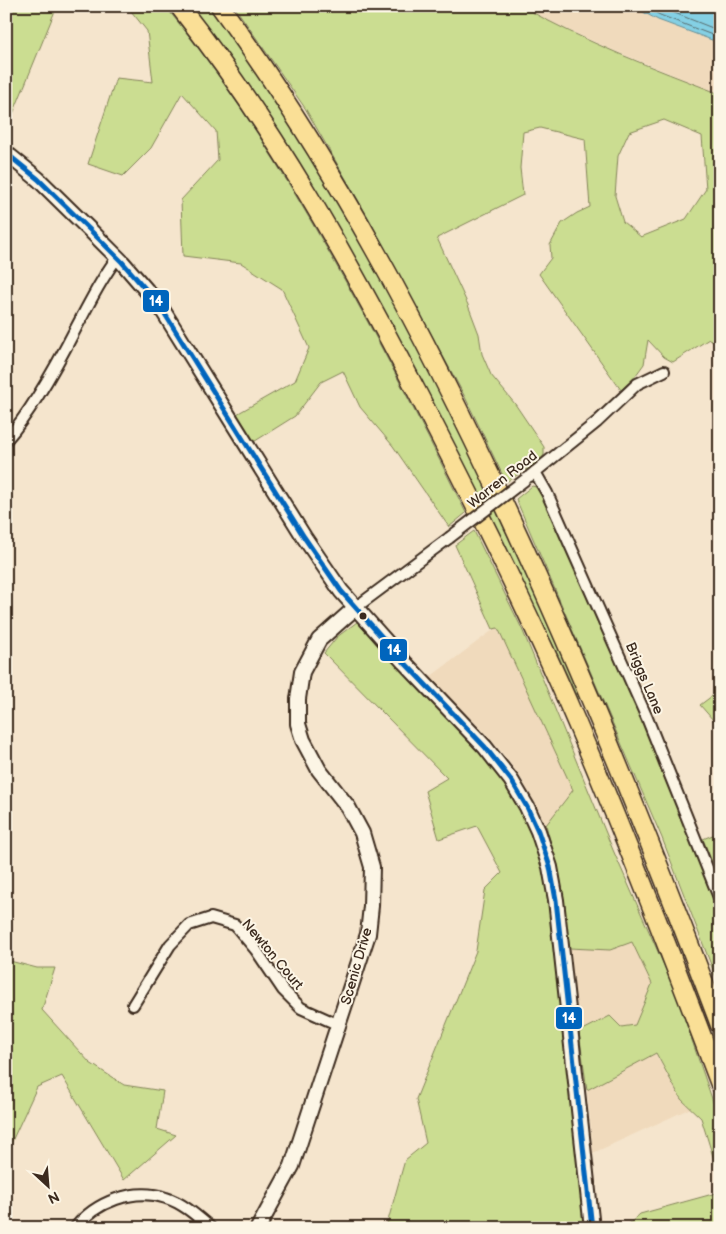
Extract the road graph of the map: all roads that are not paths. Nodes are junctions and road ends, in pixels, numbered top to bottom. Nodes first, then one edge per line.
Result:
1 (179, 6) edge
2 (220, 6) edge
3 (6, 153) edge
4 (117, 258) junction
5 (664, 371) dead end
6 (6, 440) edge
7 (535, 472) junction
8 (355, 608) junction
9 (720, 900) edge
10 (133, 1005) dead end
11 (339, 1025) junction
12 (720, 1025) edge
13 (720, 1084) edge
14 (75, 1228) edge
15 (211, 1228) edge
16 (258, 1228) edge
17 (592, 1228) edge

1 - 13 highway
2 - 12 highway
3 - 4 main road
4 - 6 street
4 - 8 main road
5 - 7 street, Warren Road
7 - 8 street, Warren Road, bridge
7 - 9 street, Briggs Lane
8 - 11 main road, Scenic Drive
8 - 17 main road
10 - 11 street, Newton Court
11 - 16 main road, Scenic Drive
14 - 15 street

